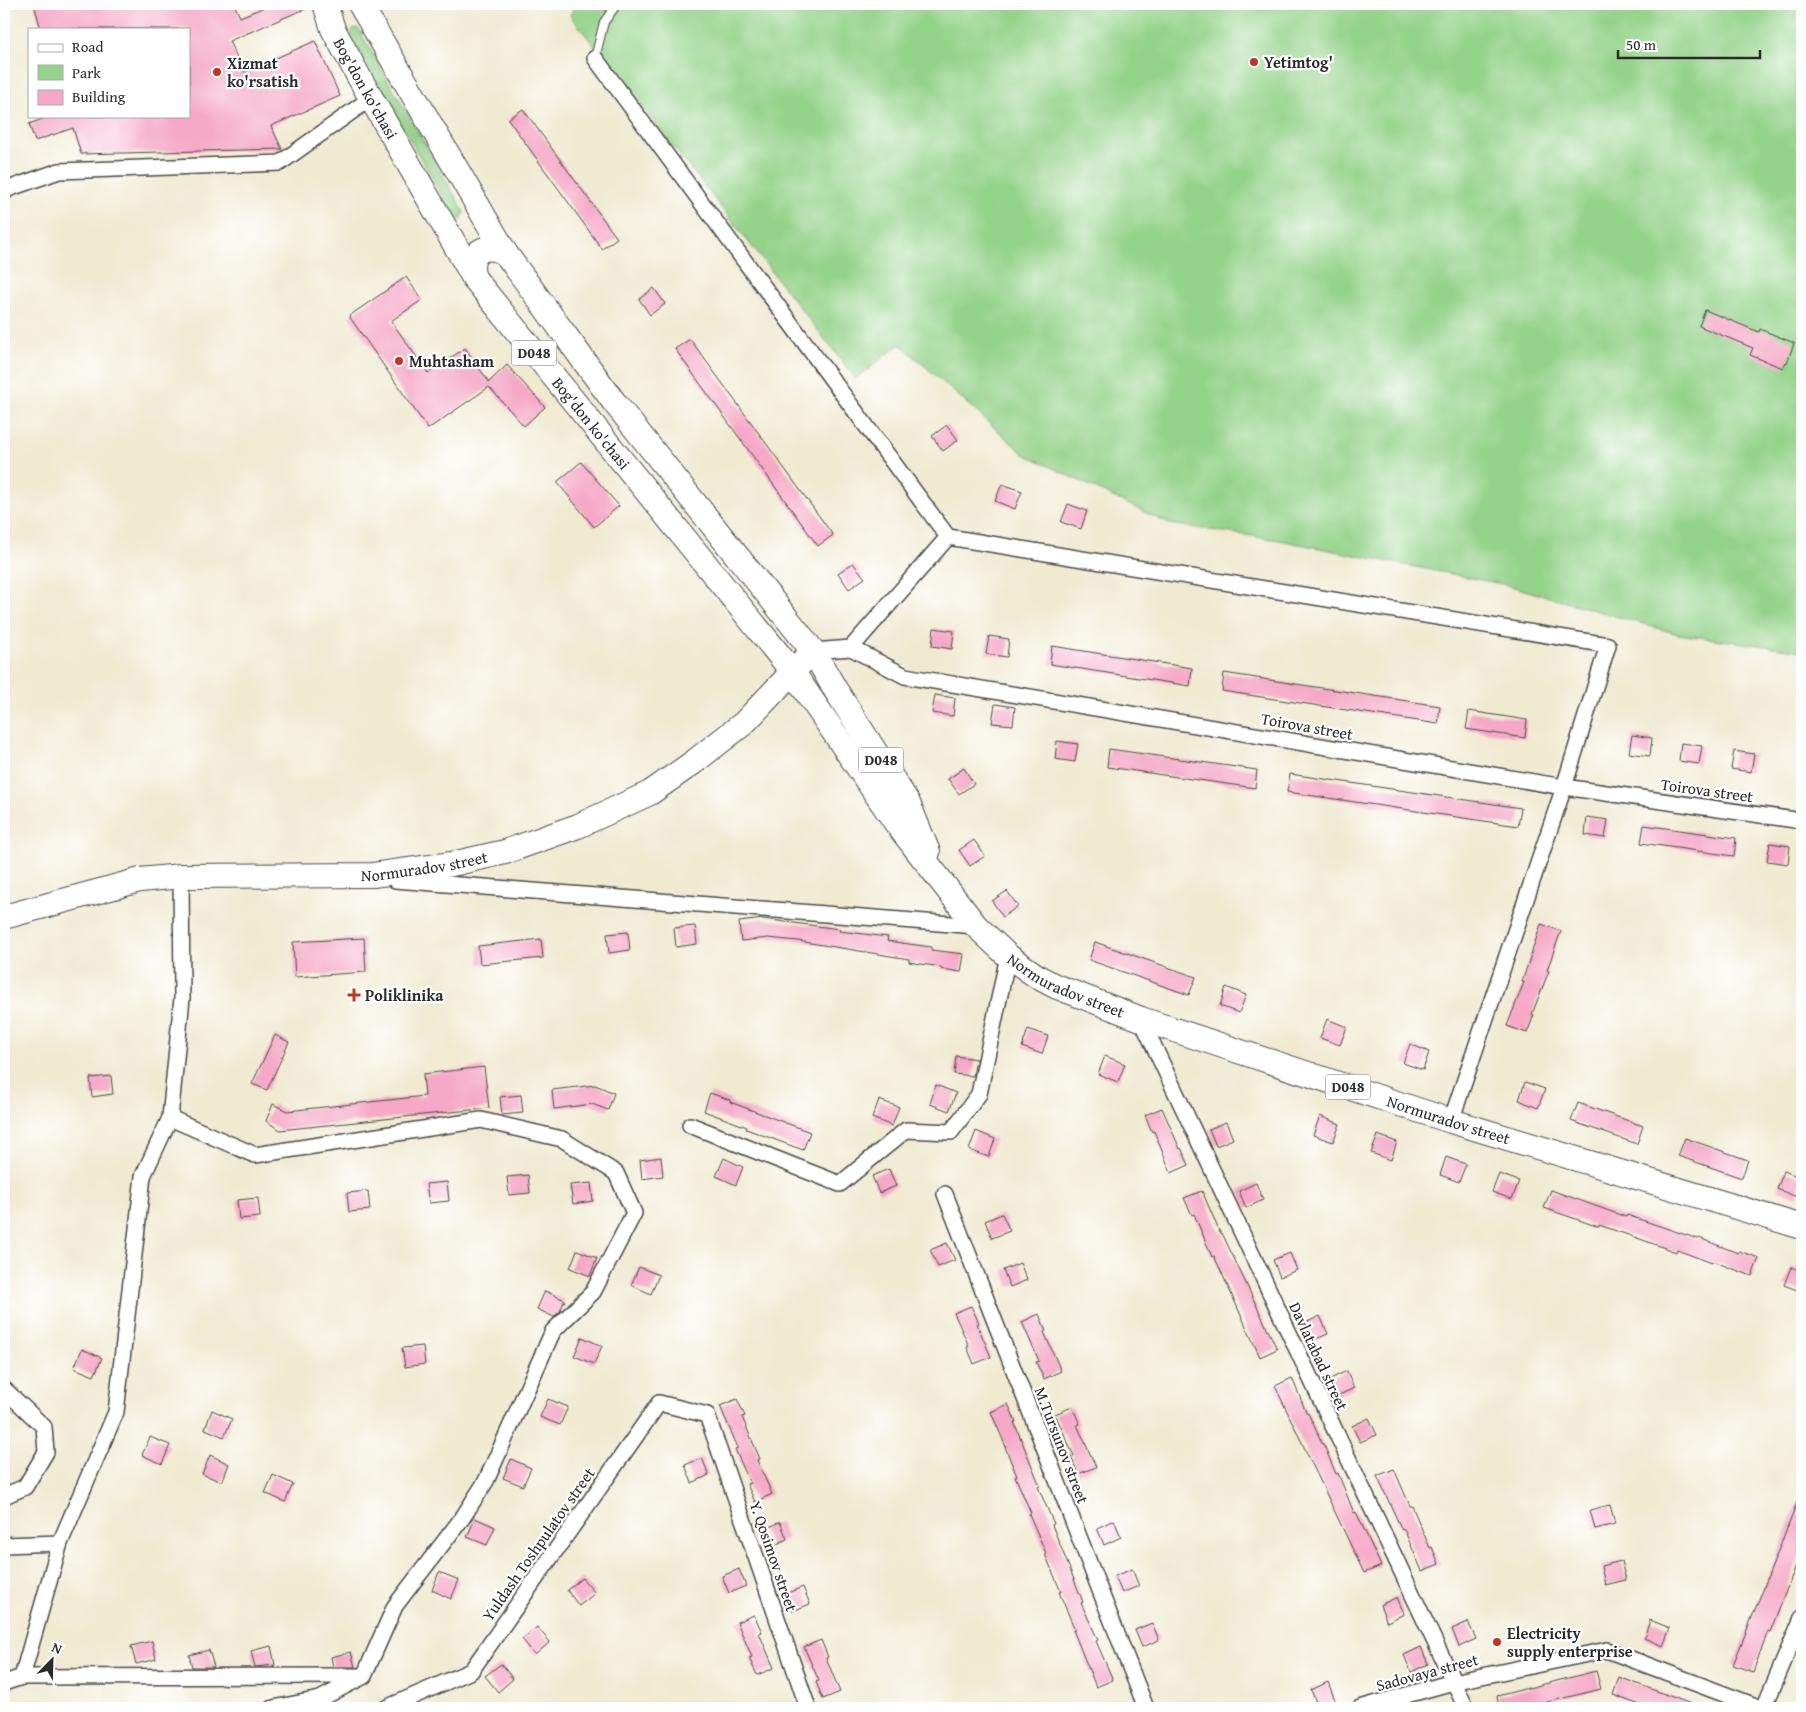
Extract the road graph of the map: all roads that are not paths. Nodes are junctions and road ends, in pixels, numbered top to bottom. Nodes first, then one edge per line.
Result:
1 (325, 4) edge
2 (360, 4) edge
3 (617, 4) edge
4 (595, 58) joint
5 (371, 98) junction
6 (4, 193) edge
7 (506, 254) junction
8 (474, 278) junction
9 (948, 537) junction
10 (851, 648) junction
11 (813, 651) junction
12 (792, 671) junction
13 (1564, 787) junction
14 (1802, 821) edge
15 (936, 874) junction
16 (181, 876) junction
17 (345, 876) junction
18 (4, 917) edge
19 (976, 926) junction
20 (1008, 956) junction
21 (1141, 1019) junction
22 (170, 1118) junction
23 (1451, 1121) junction
24 (690, 1125) dead end
25 (945, 1194) dead end
26 (1802, 1227) edge
27 (4, 1389) edge
28 (707, 1415) joint
29 (4, 1496) edge
30 (60, 1543) junction
31 (4, 1545) edge
32 (1802, 1618) edge
33 (364, 1676) junction
34 (22, 1677) junction
35 (4, 1682) edge
36 (1453, 1682) junction
37 (274, 1708) edge
38 (386, 1708) edge
39 (808, 1708) edge
40 (1146, 1708) edge
41 (1360, 1708) edge
42 (1466, 1708) edge
43 (1762, 1708) edge

1 - 5 main road, Bog'don ko'chasi / D048
2 - 7 main road, Bog'don ko'chasi / D048
3 - 4 lane
4 - 9 street
5 - 6 street
5 - 8 main road, Bog'don ko'chasi / D048
7 - 8 main road
7 - 11 main road, Bog'don ko'chasi / D048
8 - 12 main road, Bog'don ko'chasi / D048
9 - 10 street
9 - 13 street
10 - 11 street
10 - 13 street, Toirova street
11 - 12 main road, Normuradov street
11 - 15 main road, Normuradov street / D048
12 - 15 main road, Normuradov street / D048
12 - 17 main road, Normuradov street
13 - 14 street, Toirova street
13 - 23 street
15 - 19 main road, Normuradov street / D048
16 - 17 main road, Normuradov street
16 - 18 main road, Normuradov street
16 - 22 street
17 - 19 street
19 - 20 main road, Normuradov street / D048
20 - 21 main road, Normuradov street / D048
20 - 24 street
21 - 23 main road, Normuradov street / D048
21 - 36 street, Davlatabad street
22 - 30 street
22 - 33 street
23 - 26 main road, Normuradov street / D048
25 - 40 street, M.Tursunov street
27 - 29 street
28 - 38 street, Yuldash Toshpulatov street
28 - 39 street, Y. Qosimov street
30 - 31 street
30 - 34 street
32 - 43 street
33 - 34 street
33 - 37 street
34 - 35 street
36 - 41 street, Sadovaya street
36 - 42 street, Davlatabad street
36 - 43 street, Sadovaya street

